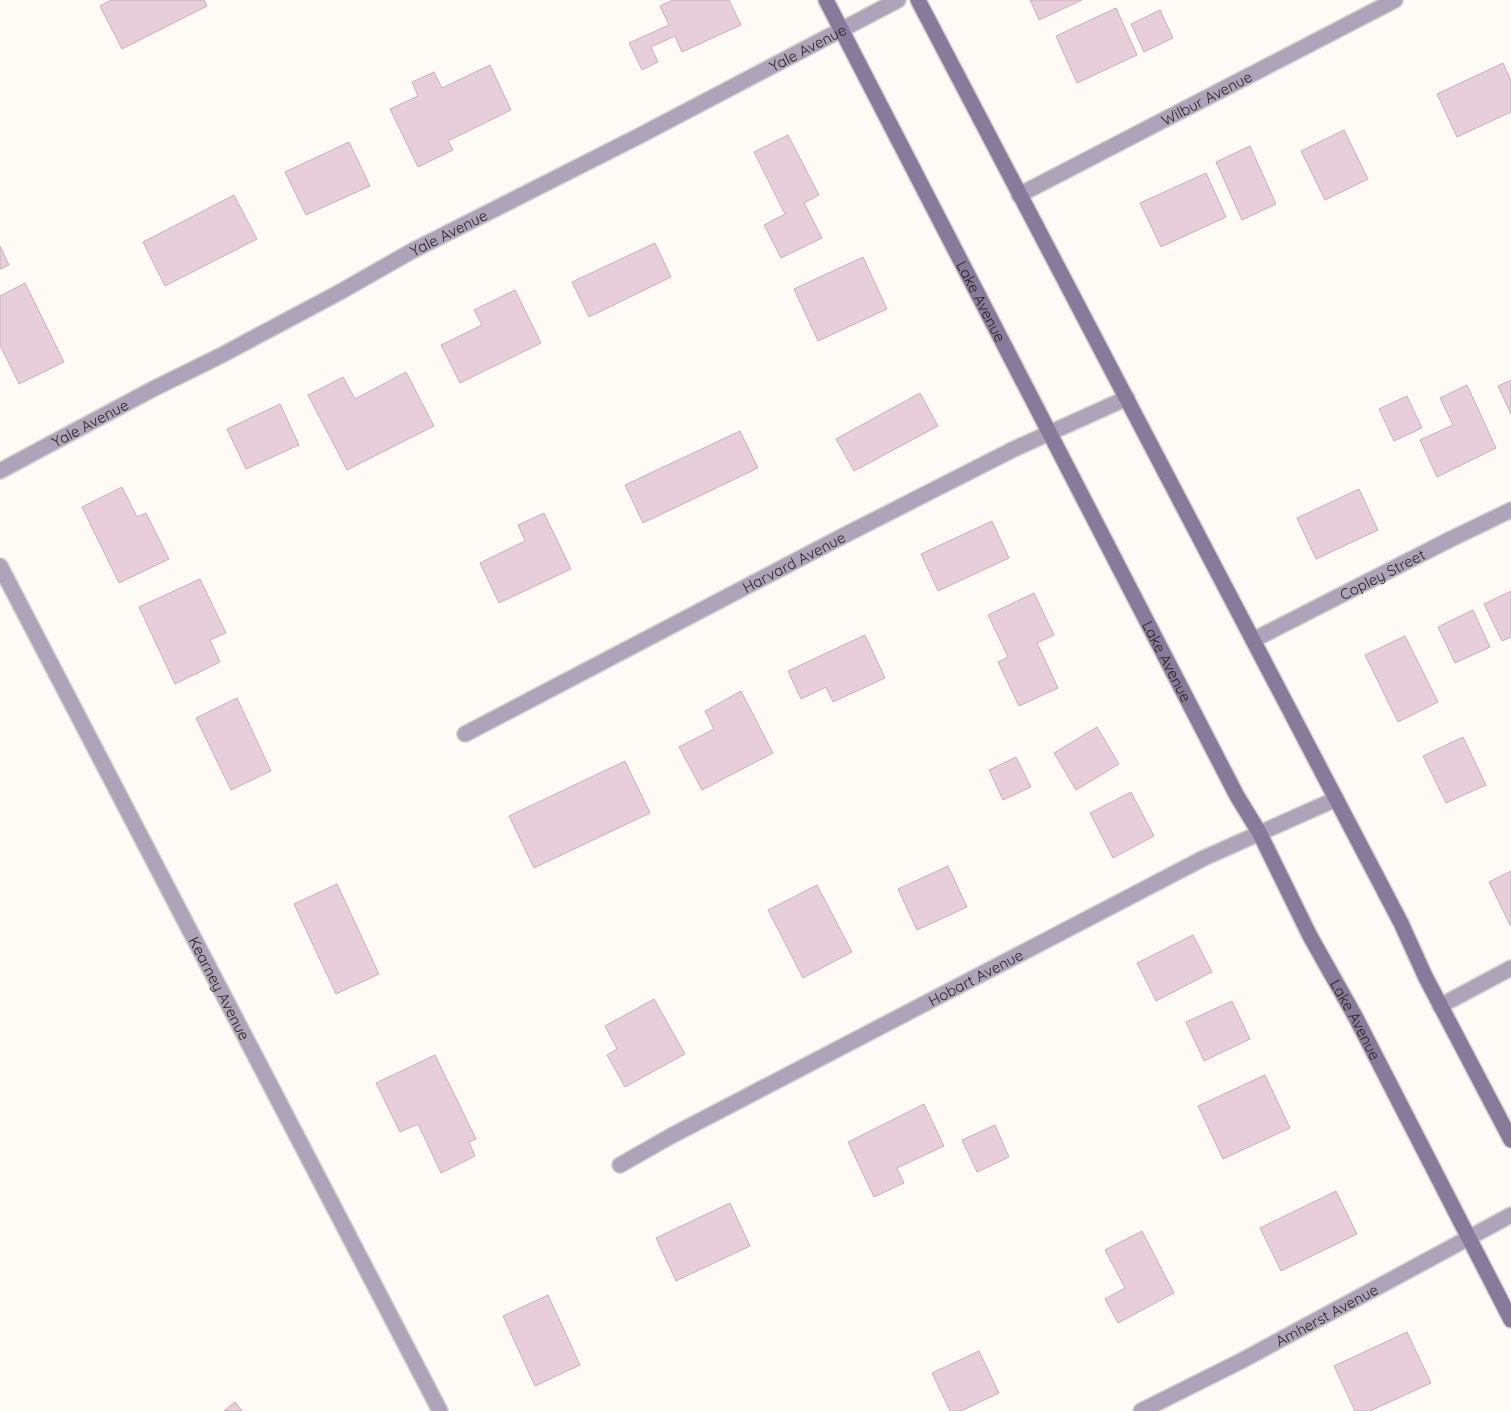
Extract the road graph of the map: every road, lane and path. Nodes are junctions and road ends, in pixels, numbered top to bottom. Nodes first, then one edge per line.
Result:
1 (826, 0) edge
2 (898, 0) edge
3 (918, 0) edge
4 (1395, 0) edge
5 (842, 30) junction
6 (1019, 195) junction
7 (1127, 398) junction
8 (1050, 434) junction
9 (0, 471) edge
10 (1511, 510) edge
11 (0, 566) edge
12 (1253, 640) junction
13 (466, 734) dead end
14 (1336, 799) junction
15 (1259, 832) junction
16 (1511, 968) edge
17 (1440, 1006) junction
18 (1511, 1140) edge
19 (620, 1165) dead end
20 (1511, 1215) edge
21 (1469, 1237) junction
22 (1511, 1320) edge
23 (440, 1411) edge
24 (1141, 1411) edge

1 - 5 main road, Lake Avenue
2 - 5 street, Yale Avenue
3 - 6 main road
4 - 6 street, Wilbur Avenue
5 - 8 main road, Lake Avenue
5 - 9 street, Yale Avenue
6 - 7 main road
7 - 8 street, Harvard Avenue
7 - 12 main road
8 - 13 street, Harvard Avenue
8 - 15 main road, Lake Avenue
10 - 12 street, Copley Street
11 - 23 street, Kearney Avenue
12 - 14 main road
14 - 15 street, Hobart Avenue
14 - 17 main road
15 - 19 street, Hobart Avenue
15 - 21 main road, Lake Avenue
16 - 17 street
17 - 18 main road
20 - 21 street, Amherst Avenue
21 - 22 main road, Lake Avenue
21 - 24 street, Amherst Avenue

